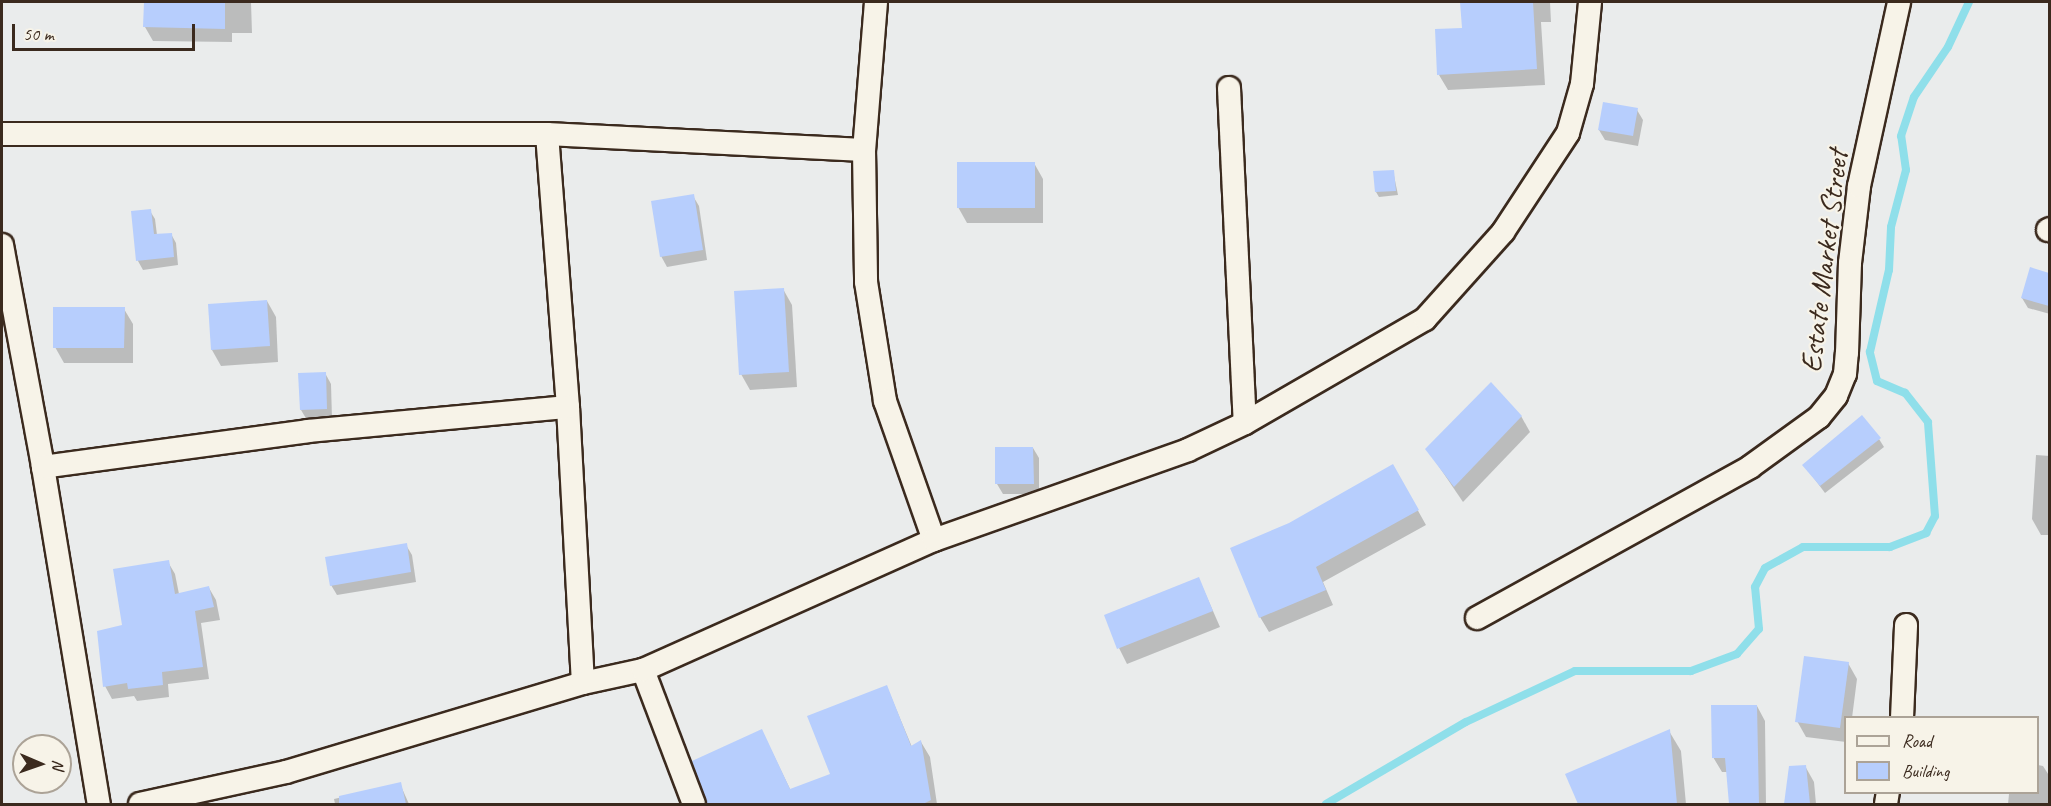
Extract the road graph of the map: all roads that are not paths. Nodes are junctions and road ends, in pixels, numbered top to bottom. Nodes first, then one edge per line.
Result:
1 (876, 2) edge
2 (1590, 2) edge
3 (1899, 2) edge
4 (1229, 88) dead end
5 (2, 134) edge
6 (547, 134) junction
7 (864, 150) junction
8 (2, 245) edge
9 (568, 407) junction
10 (1245, 423) junction
11 (43, 467) junction
12 (934, 540) junction
13 (1477, 618) dead end
14 (1906, 625) dead end
15 (644, 670) junction
16 (583, 683) junction
17 (1902, 716) edge
18 (99, 804) edge
19 (140, 804) edge
20 (694, 804) edge

1 - 7 street
2 - 10 street
3 - 13 street, Estate Market Street
4 - 10 street
5 - 6 street
6 - 7 street
6 - 9 street
7 - 12 street
8 - 11 street
9 - 11 street
9 - 16 street
10 - 12 street
11 - 18 street
12 - 15 street
14 - 17 street
15 - 16 street
15 - 20 street
16 - 19 street

